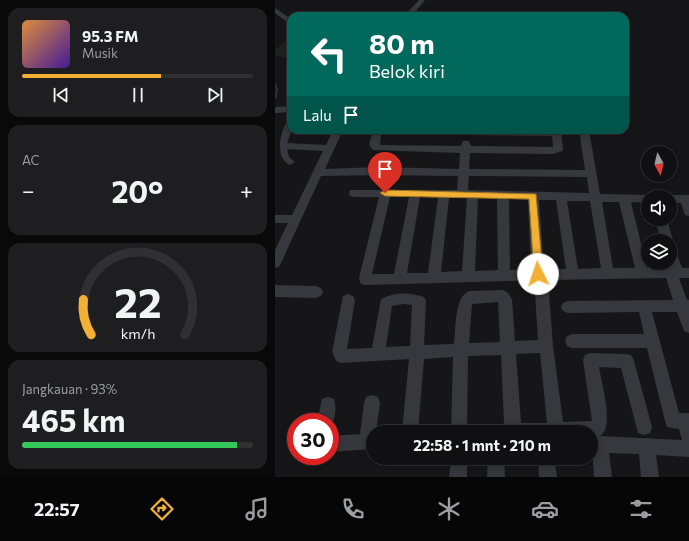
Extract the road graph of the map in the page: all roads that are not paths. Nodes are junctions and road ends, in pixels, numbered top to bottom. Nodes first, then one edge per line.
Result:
1 (422, 0) edge
2 (275, 10) edge
3 (413, 12) edge
4 (287, 20) edge
5 (287, 109) edge
6 (275, 110) edge
7 (287, 129) edge
8 (336, 134) edge
9 (377, 134) edge
10 (467, 134) edge
11 (556, 134) edge
12 (585, 134) edge
13 (282, 146) junction
14 (330, 148) junction
15 (465, 149) junction
16 (290, 162) dead end
17 (465, 172) junction
18 (319, 173) junction
19 (591, 174) junction
20 (354, 193) dead end
21 (385, 193) junction
22 (415, 193) junction
23 (444, 194) junction
24 (467, 194) junction
25 (503, 195) junction
26 (533, 196) junction
27 (561, 196) junction
28 (594, 198) junction
29 (625, 198) junction
30 (641, 199) edge
31 (687, 199) edge
32 (689, 212) edge
33 (275, 219) edge
34 (295, 219) junction
35 (276, 257) edge
36 (679, 273) edge
37 (538, 274) junction
38 (573, 274) junction
39 (608, 274) junction
40 (642, 274) junction
41 (503, 276) junction
42 (468, 277) junction
43 (434, 278) junction
44 (399, 280) junction
45 (275, 291) edge
46 (316, 292) dead end
47 (542, 293) dead end
48 (348, 300) dead end
49 (643, 306) junction
50 (686, 306) edge
51 (568, 307) dead end
52 (689, 327) edge
53 (572, 341) dead end
54 (653, 341) junction
55 (546, 346) junction
56 (508, 348) junction
57 (461, 350) junction
58 (417, 352) junction
59 (378, 353) junction
60 (372, 403) dead end
61 (328, 405) dead end
62 (327, 413) edge
63 (687, 421) edge
64 (371, 425) edge
65 (411, 425) edge
66 (459, 425) edge
67 (513, 425) edge
68 (549, 425) edge
69 (644, 427) dead end
70 (598, 428) edge
71 (689, 437) edge
72 (366, 441) edge
73 (339, 443) edge
74 (645, 447) junction
75 (689, 449) edge
76 (459, 465) edge
77 (496, 465) edge
78 (547, 465) edge
79 (458, 477) edge
80 (496, 477) edge
81 (548, 477) edge
82 (603, 477) edge
83 (650, 477) edge

1 - 3 street
2 - 4 street
5 - 6 street
7 - 13 street
8 - 14 street
9 - 15 street
10 - 15 street
11 - 15 street
12 - 19 street
13 - 14 street
13 - 16 street
14 - 18 street
15 - 17 street
17 - 18 street
17 - 19 street
17 - 24 street
18 - 34 street
19 - 28 street
20 - 21 street
21 - 22 street
21 - 44 street
22 - 23 street
22 - 44 street
23 - 24 street
23 - 43 street
24 - 25 street
24 - 42 street
25 - 26 street
25 - 41 street
26 - 27 street
26 - 37 street
27 - 28 street
27 - 38 street
28 - 29 street
28 - 39 street
29 - 30 street
29 - 40 street
31 - 32 street
33 - 34 street
34 - 35 street
36 - 40 street
36 - 50 street
37 - 38 street
37 - 41 street
38 - 39 street
39 - 40 street
41 - 42 street
42 - 43 street
43 - 44 street
45 - 46 street
47 - 55 street
48 - 59 street
49 - 50 street
49 - 51 street
49 - 54 street
50 - 52 street
53 - 54 street
54 - 63 street
55 - 56 street
55 - 68 street
56 - 57 street
56 - 57 street
56 - 67 street
57 - 58 street
57 - 66 street
58 - 59 street
58 - 59 street
58 - 65 street
60 - 64 street
61 - 62 street
63 - 71 street
69 - 70 street
72 - 73 street
74 - 75 street
74 - 82 street
74 - 83 street
76 - 79 street
77 - 80 street
78 - 81 street

